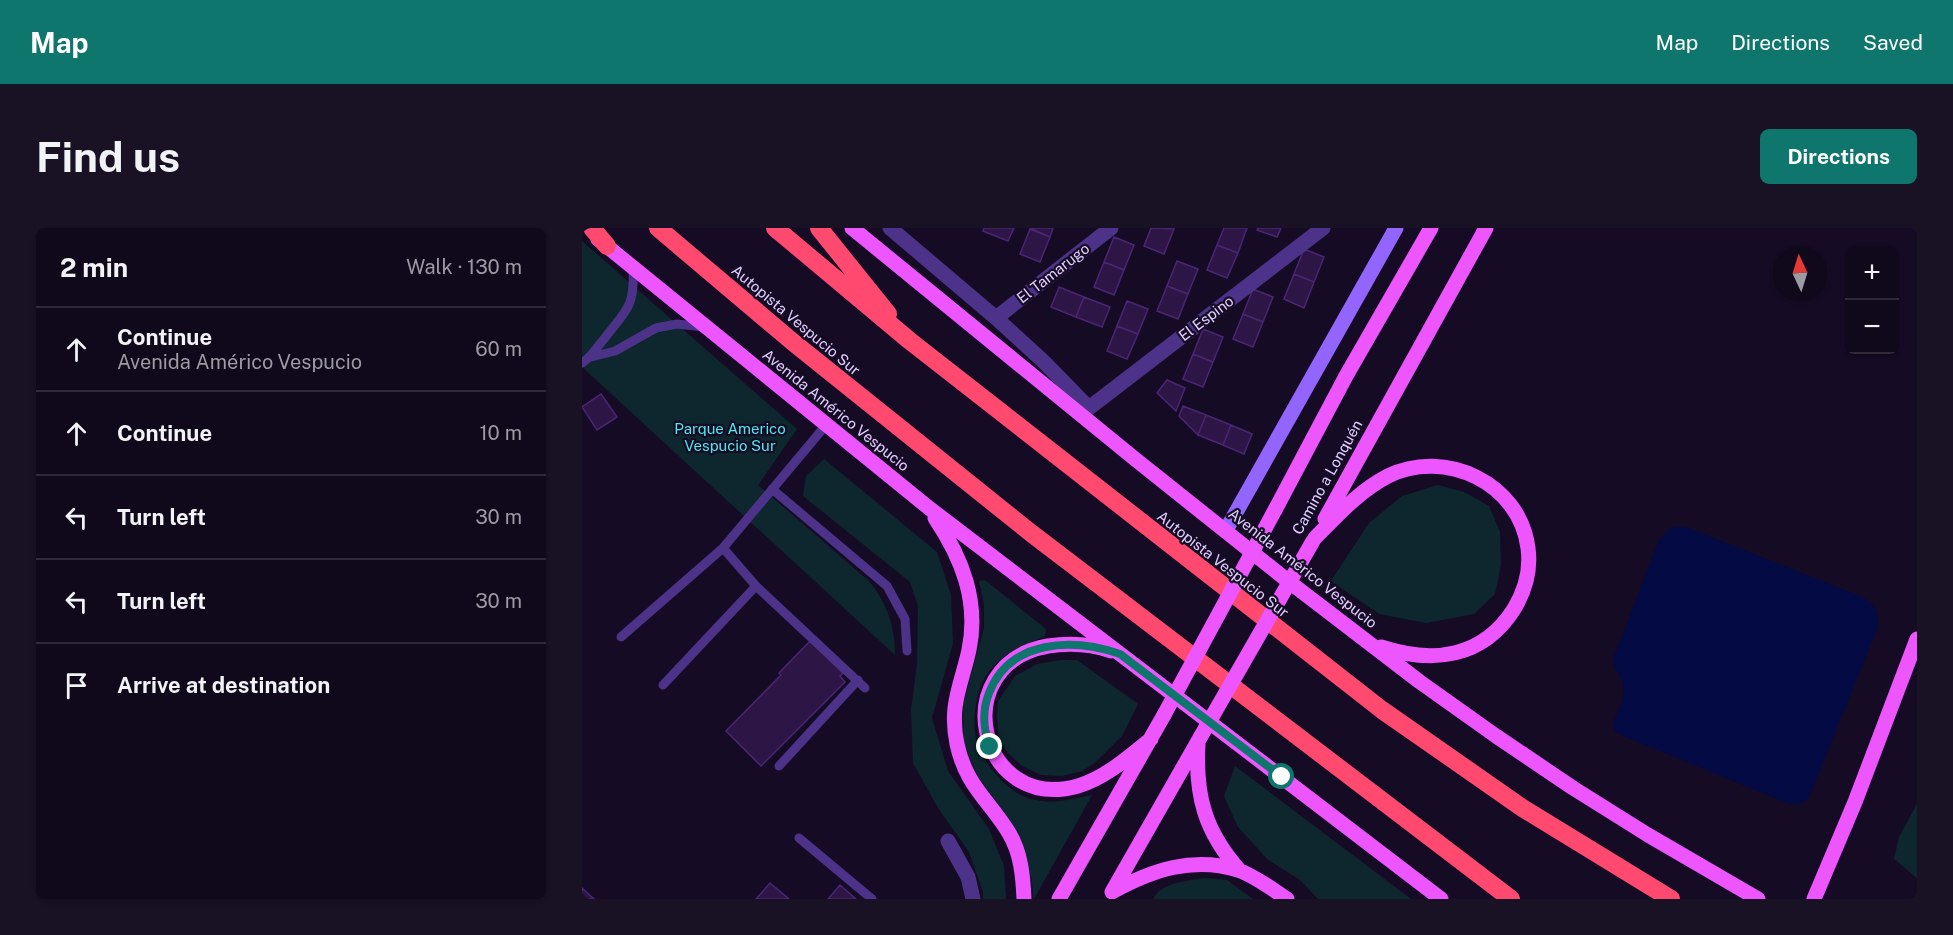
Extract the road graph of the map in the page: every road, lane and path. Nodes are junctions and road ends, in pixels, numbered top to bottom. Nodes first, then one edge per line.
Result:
1 (584, 228) edge
2 (592, 228) edge
3 (658, 228) edge
4 (774, 228) edge
5 (819, 228) edge
6 (852, 228) edge
7 (1111, 228) edge
8 (1323, 228) edge
9 (1396, 228) edge
10 (1431, 228) edge
11 (1486, 228) edge
12 (898, 230) edge
13 (607, 246) junction
14 (633, 268) junction
15 (996, 318) junction
16 (704, 327) junction
17 (910, 341) junction
18 (591, 357) junction
19 (582, 363) edge
20 (1089, 408) junction
21 (826, 425) junction
22 (1135, 459) junction
23 (772, 489) junction
24 (929, 508) junction
25 (1226, 531) junction
26 (1314, 539) junction
27 (723, 548) junction
28 (756, 585) junction
29 (621, 637) dead end
30 (1917, 639) edge
31 (1372, 645) junction
32 (907, 651) dead end
33 (1120, 654) junction
34 (858, 680) junction
35 (663, 685) dead end
36 (865, 688) dead end
37 (1200, 738) junction
38 (1151, 739) junction
39 (779, 766) dead end
40 (799, 838) dead end
41 (948, 841) dead end
42 (1240, 871) junction
43 (1110, 895) edge
44 (872, 899) edge
45 (974, 899) edge
46 (1024, 899) edge
47 (1059, 899) edge
48 (1287, 899) edge
49 (1441, 899) edge
50 (1511, 899) edge
51 (1671, 899) edge
52 (1758, 899) edge
53 (1814, 899) edge

1 - 13 main road, Avenida Américo Vespucio
2 - 13 highway
3 - 50 highway, Autopista Vespucio Sur
4 - 17 highway, Autopista Vespucio Sur
5 - 17 highway
6 - 22 main road, Avenida Américo Vespucio
7 - 15 street, El Tamarugo
8 - 20 street, El Espino
9 - 25 street
10 - 38 main road, Camino a Lonquén, bridge
11 - 26 main road, Camino a Lonquén
12 - 15 street
13 - 14 main road, Avenida Américo Vespucio
14 - 16 main road, Avenida Américo Vespucio
14 - 18 lane
15 - 20 street
16 - 18 lane
16 - 21 main road, Avenida Américo Vespucio
17 - 51 highway, Autopista Vespucio Sur
18 - 19 lane
20 - 22 main road
21 - 23 lane
21 - 24 main road, Avenida Américo Vespucio
22 - 25 main road, Avenida Américo Vespucio
23 - 27 lane
23 - 32 lane
24 - 33 main road, Avenida Américo Vespucio
24 - 46 main road
25 - 31 main road, Avenida Américo Vespucio
26 - 31 main road
26 - 37 main road, Camino a Lonquén, bridge
27 - 28 lane
27 - 29 lane
28 - 34 lane
28 - 35 lane
30 - 53 main road
31 - 52 main road, Avenida Américo Vespucio
33 - 38 main road
33 - 49 main road, Avenida Américo Vespucio
34 - 36 lane
34 - 39 lane
37 - 42 main road
37 - 43 main road, Camino a Lonquén
38 - 47 main road, Camino a Lonquén
40 - 44 lane
41 - 45 street
42 - 43 main road
42 - 48 main road

